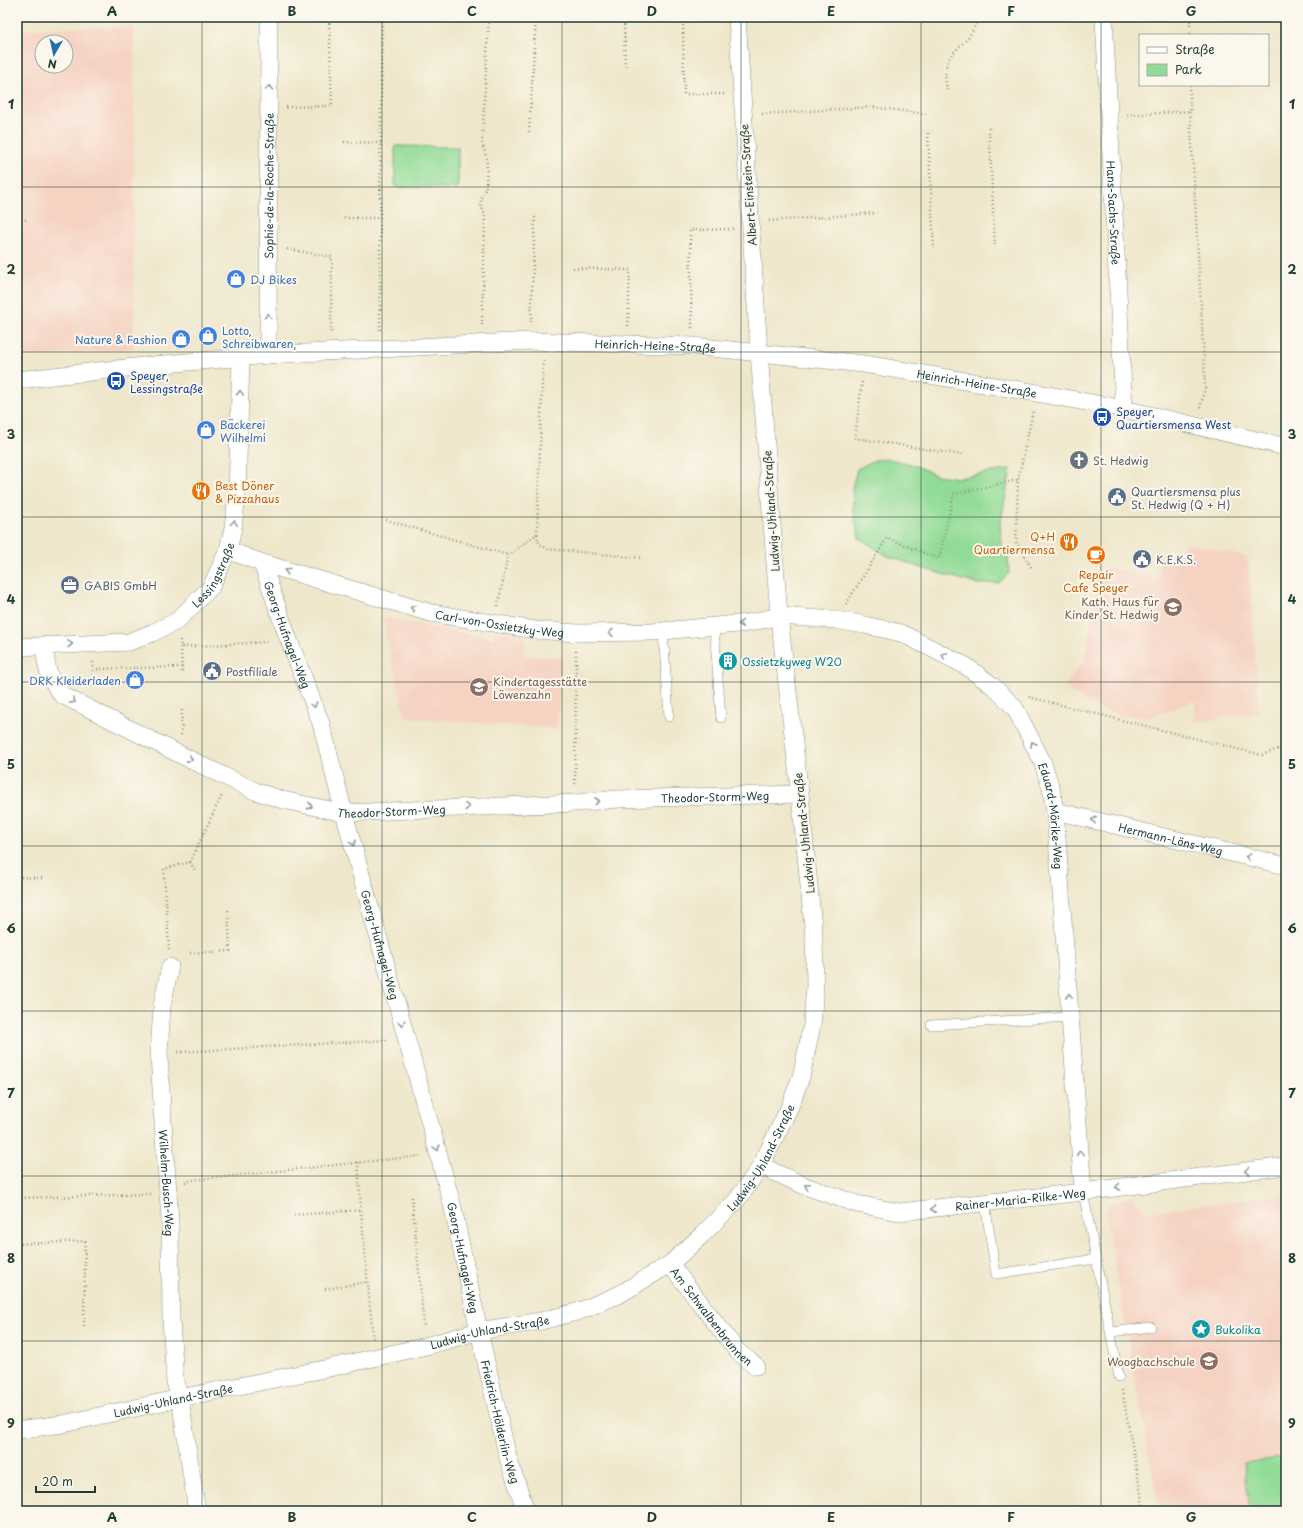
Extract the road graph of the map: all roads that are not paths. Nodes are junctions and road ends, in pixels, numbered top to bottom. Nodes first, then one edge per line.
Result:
1 (269, 17) edge
2 (737, 17) edge
3 (1104, 17) edge
4 (759, 352) junction
5 (268, 355) junction
6 (241, 357) junction
7 (17, 380) edge
8 (1124, 409) junction
9 (1286, 447) edge
10 (228, 550) junction
11 (262, 563) junction
12 (779, 616) junction
13 (714, 627) junction
14 (663, 632) junction
15 (44, 645) junction
16 (17, 647) edge
17 (669, 718) dead end
18 (721, 718) dead end
19 (800, 794) junction
20 (1055, 811) junction
21 (344, 813) junction
22 (1286, 866) edge
23 (170, 967) road end
24 (1070, 1017) junction
25 (931, 1025) dead end
26 (761, 1166) junction
27 (1286, 1166) edge
28 (1083, 1192) junction
29 (985, 1203) junction
30 (1096, 1260) junction
31 (670, 1264) junction
32 (1151, 1327) dead end
33 (479, 1331) junction
34 (1111, 1332) junction
35 (756, 1366) dead end
36 (1120, 1377) road end
37 (180, 1398) junction
38 (17, 1430) edge
39 (198, 1511) edge
40 (526, 1511) edge

5 -> 1 street, Sophie-de-la-Roche-Straße
2 - 4 street, Albert-Einstein-Straße
3 - 8 street, Hans-Sachs-Straße
4 - 5 street, Heinrich-Heine-Straße
4 - 8 street, Heinrich-Heine-Straße
4 - 12 street, Ludwig-Uhland-Straße
5 - 6 street, Heinrich-Heine-Straße
6 - 7 street, Heinrich-Heine-Straße
10 -> 6 street, Lessingstraße
8 - 9 street, Heinrich-Heine-Straße
10 - 11 street, Carl-von-Ossietzky-Weg
15 -> 10 street, Lessingstraße
14 -> 11 street, Carl-von-Ossietzky-Weg
11 -> 21 street, Georg-Hufnagel-Weg
12 -> 13 street, Carl-von-Ossietzky-Weg
12 - 19 street, Ludwig-Uhland-Straße
20 -> 12 street, Eduard-Mörike-Weg
13 - 14 street, Carl-von-Ossietzky-Weg
13 - 18 lane
14 - 17 lane
15 - 16 street, Lessingstraße
15 -> 21 street, Theodor-Storm-Weg
21 -> 19 street, Theodor-Storm-Weg
19 - 26 street, Ludwig-Uhland-Straße
22 -> 20 street, Hermann-Löns-Weg
24 -> 20 street, Eduard-Mörike-Weg
21 -> 33 street, Georg-Hufnagel-Weg
23 - 37 street, Wilhelm-Busch-Weg
24 - 25 lane
28 -> 24 street, Eduard-Mörike-Weg
29 -> 26 street, Rainer-Maria-Rilke-Weg
26 - 31 street, Ludwig-Uhland-Straße
27 -> 28 street, Rainer-Maria-Rilke-Weg
28 - 29 street, Rainer-Maria-Rilke-Weg
28 - 30 lane
29 - 30 lane
30 - 34 lane
31 - 33 street, Ludwig-Uhland-Straße
31 - 35 street, Am Schwalbenbrunnen
32 - 34 lane
33 - 37 street, Ludwig-Uhland-Straße
33 - 40 street, Friedrich-Hölderlin-Weg
34 - 36 lane
37 - 38 street, Ludwig-Uhland-Straße
37 - 39 street, Wilhelm-Busch-Weg

